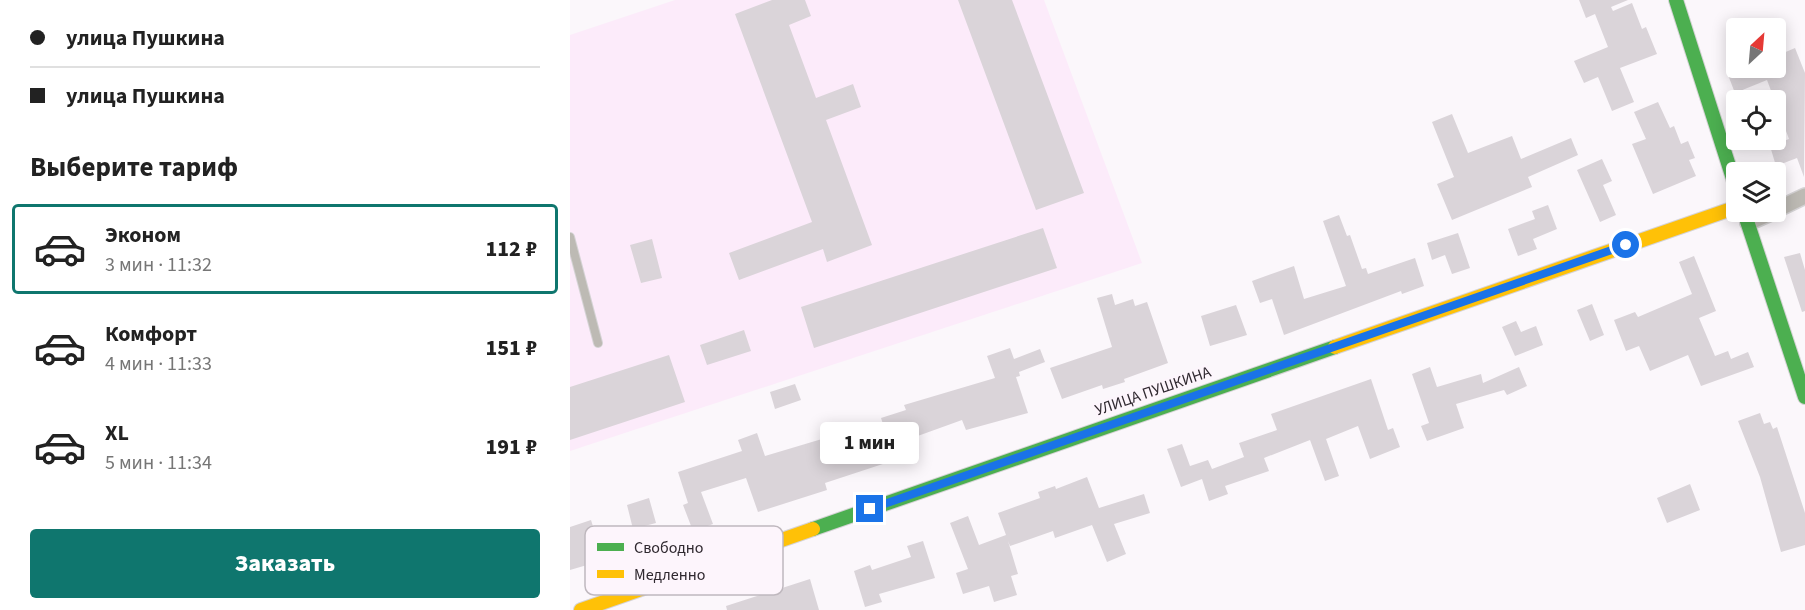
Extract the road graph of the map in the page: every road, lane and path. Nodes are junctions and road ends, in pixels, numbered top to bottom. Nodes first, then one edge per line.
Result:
1 (1676, 0) edge
2 (1728, 162) edge
3 (1805, 196) edge
4 (1786, 206) edge
5 (1726, 211) edge
6 (1748, 222) edge
7 (570, 237) edge
8 (598, 344) dead end
9 (1805, 397) edge
10 (783, 540) edge
11 (624, 595) edge
12 (581, 610) edge

1 - 2 street
3 - 4 street
5 - 10 street, УЛИЦА ПУШКИНА
6 - 9 street
7 - 8 lane
11 - 12 street, УЛИЦА ПУШКИНА

